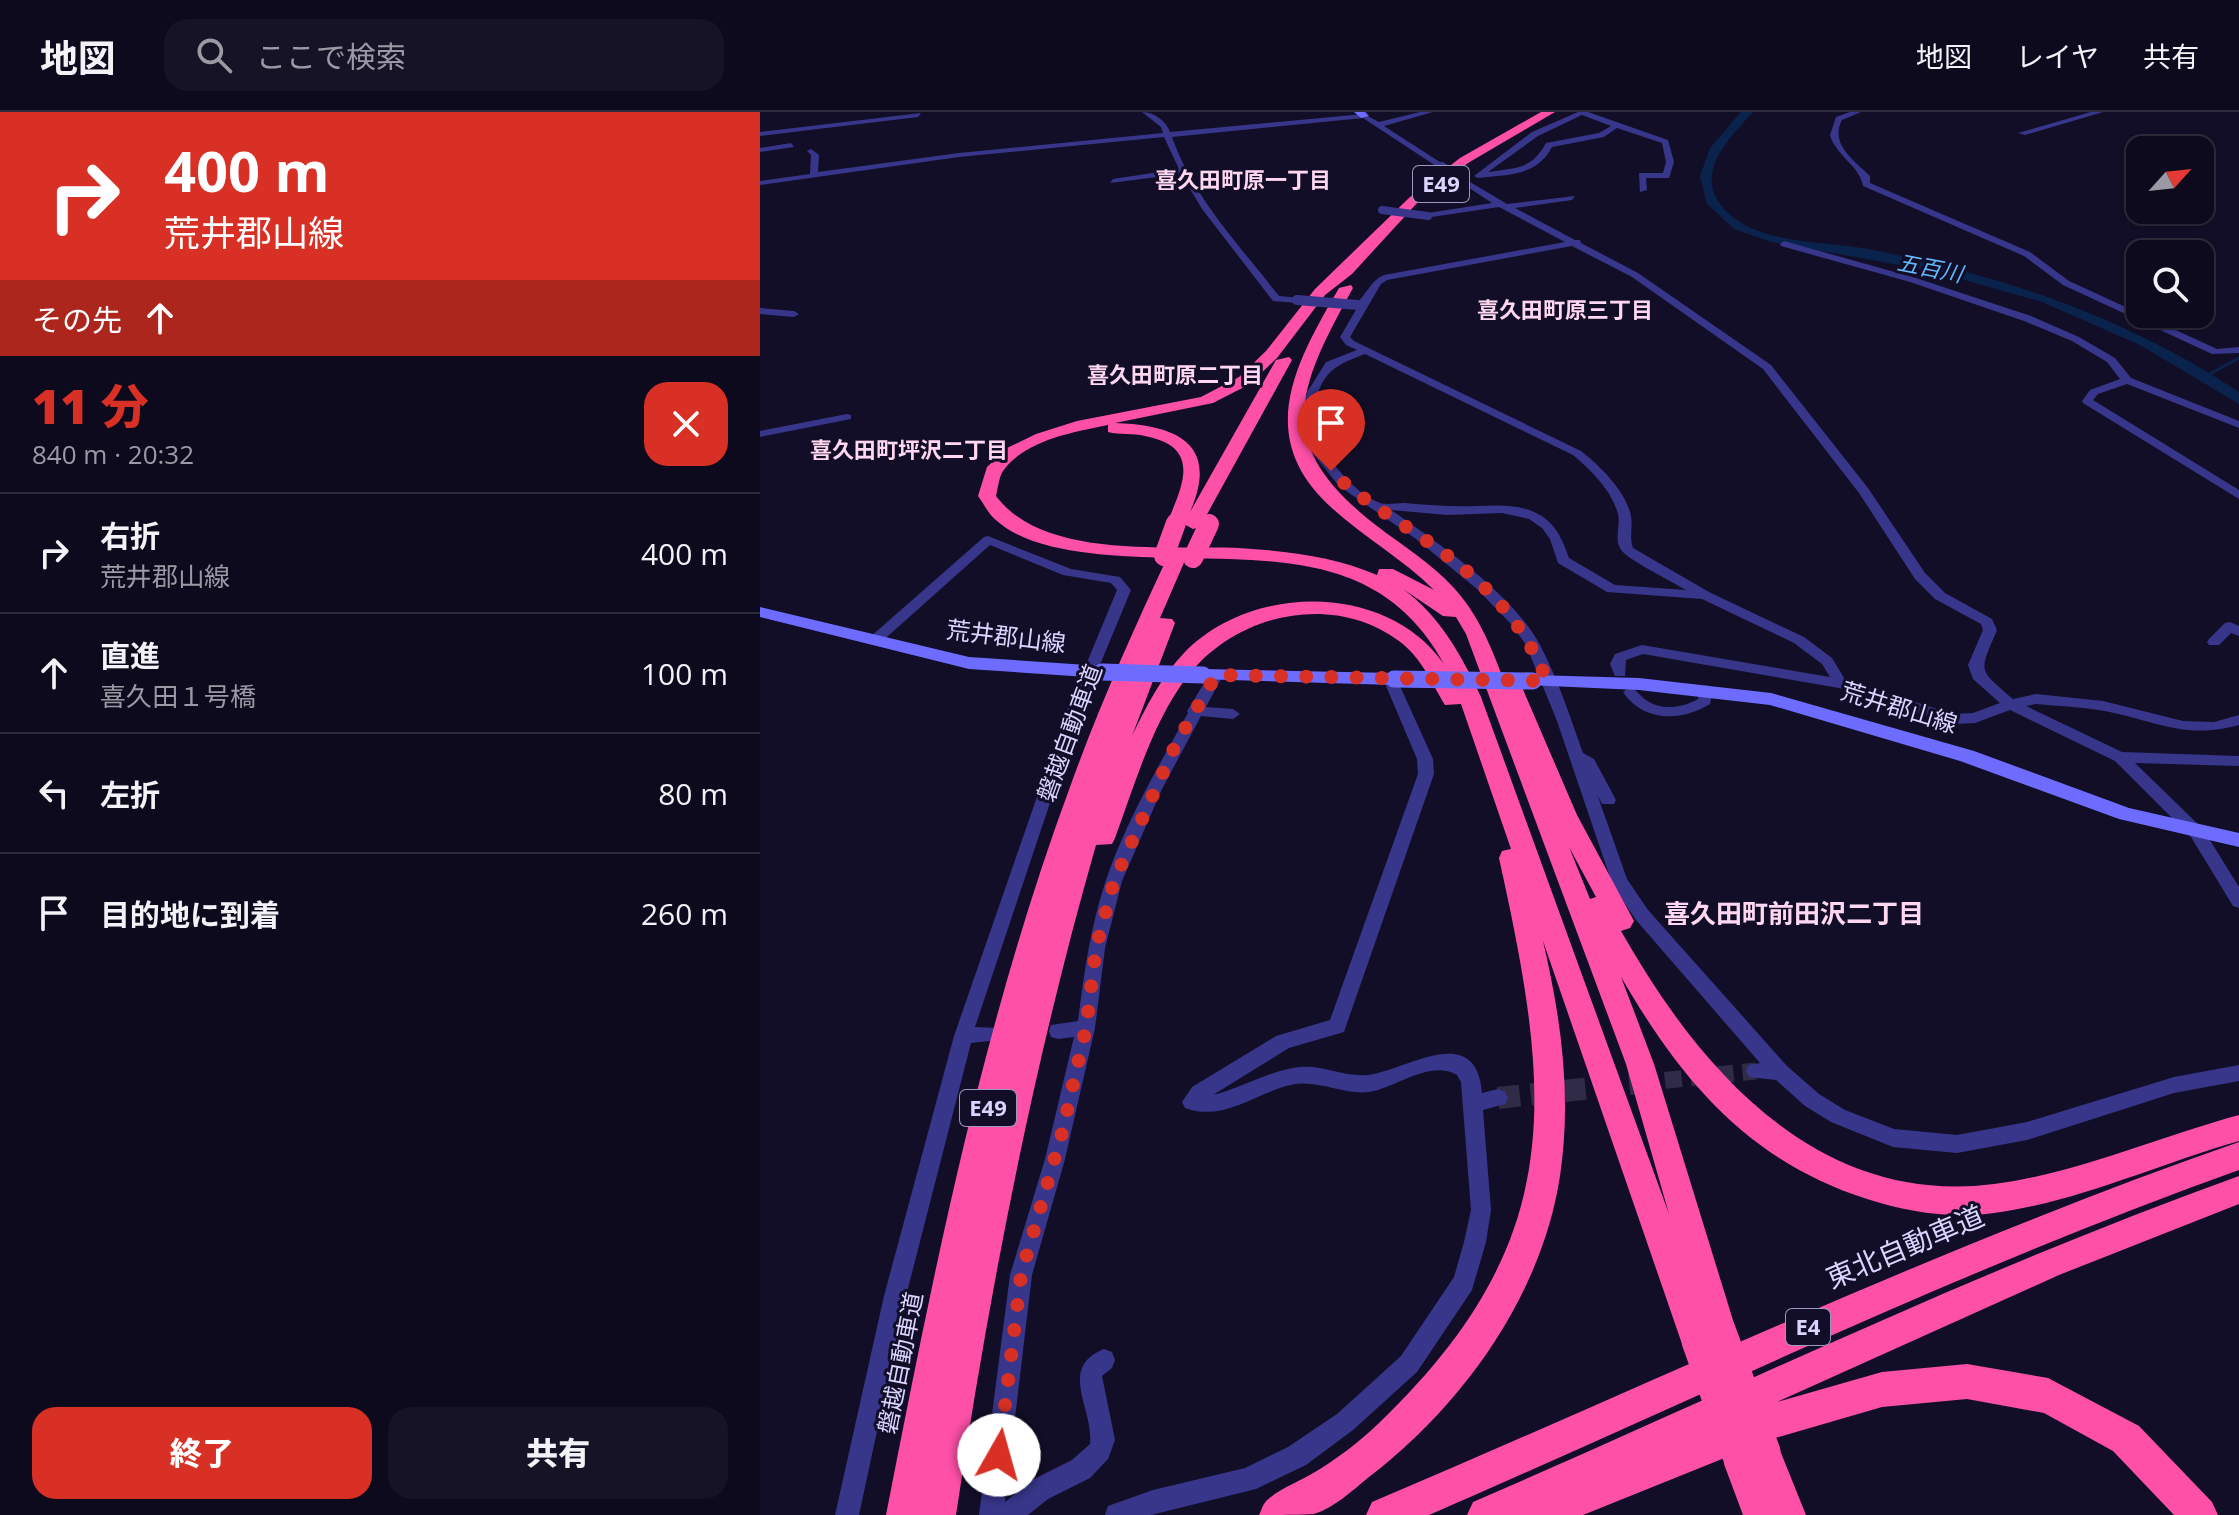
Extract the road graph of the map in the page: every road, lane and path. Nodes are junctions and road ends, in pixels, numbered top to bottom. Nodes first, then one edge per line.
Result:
1 (1146, 112) edge
2 (1429, 112) edge
3 (1550, 112) edge
4 (1562, 112) edge
5 (1583, 112) edge
6 (1857, 112) edge
7 (2099, 112) edge
8 (1362, 114) edge
9 (918, 115) dead end
10 (1184, 120) dead end
11 (1378, 125) junction
12 (1615, 126) junction
13 (1183, 133) junction
14 (2022, 133) dead end
15 (760, 134) edge
16 (1167, 134) junction
17 (791, 145) dead end
18 (760, 150) edge
19 (811, 151) dead end
20 (1183, 171) junction
21 (814, 176) junction
22 (1469, 179) junction
23 (1113, 181) dead end
24 (760, 183) edge
25 (1643, 190) dead end
26 (1538, 192) dead end
27 (1572, 198) dead end
28 (1545, 203) junction
29 (1503, 206) junction
30 (1379, 209) dead end
31 (1577, 242) junction
32 (1784, 244) dead end
33 (1356, 260) junction
34 (1346, 288) junction
35 (1360, 305) junction
36 (760, 311) edge
37 (794, 314) dead end
38 (2239, 350) edge
39 (1364, 351) junction
40 (2127, 380) junction
41 (847, 417) dead end
42 (2239, 425) edge
43 (760, 434) edge
44 (2239, 495) edge
45 (1333, 499) junction
46 (1378, 508) junction
47 (1192, 523) junction
48 (1254, 555) junction
49 (1178, 557) junction
50 (1704, 595) junction
51 (760, 612) edge
52 (2239, 632) edge
53 (874, 641) junction
54 (2214, 642) dead end
55 (1483, 650) junction
56 (1096, 672) junction
57 (1620, 673) dead end
58 (1210, 675) junction
59 (1394, 679) junction
60 (1540, 681) junction
61 (1841, 684) junction
62 (1706, 690) junction
63 (1630, 692) dead end
64 (2010, 704) junction
65 (1194, 711) junction
66 (1233, 714) dead end
67 (2239, 720) edge
68 (1466, 727) junction
69 (1577, 757) junction
70 (2120, 757) junction
71 (2239, 761) edge
72 (1608, 800) dead end
73 (1539, 801) junction
74 (2197, 833) junction
75 (2239, 840) edge
76 (1511, 858) junction
77 (2239, 901) edge
78 (1086, 1028) junction
79 (1058, 1031) dead end
80 (991, 1034) dead end
81 (963, 1036) junction
82 (1756, 1071) tunnel mouth
83 (1780, 1072) junction
84 (2239, 1073) edge
85 (1498, 1098) tunnel mouth
86 (1472, 1103) junction
87 (2239, 1128) edge
88 (1006, 1147) junction
89 (2239, 1156) edge
90 (1863, 1186) junction
91 (2239, 1190) edge
92 (1679, 1286) junction
93 (1709, 1336) junction
94 (1104, 1360) dead end
95 (1753, 1458) junction
96 (847, 1515) edge
97 (905, 1515) edge
98 (937, 1515) edge
99 (991, 1515) edge
100 (1008, 1515) edge
101 (1117, 1515) edge
102 (1278, 1515) edge
103 (1385, 1515) edge
104 (1486, 1515) edge
105 (1535, 1515) edge
106 (1762, 1515) edge
107 (1787, 1515) edge
108 (2199, 1515) edge

1 - 16 street
2 - 11 street
3 - 33 highway, 磐越自動車道 / E49
4 - 34 highway, 磐越自動車道 / E49
5 - 12 street
5 - 22 street
6 - 38 street
7 - 14 street
8 - 11 street
8 - 13 street
9 - 15 street
10 - 13 street
11 - 22 street, bridge
12 - 22 street
12 - 25 street
13 - 16 street
16 - 20 street
16 - 21 street
17 - 18 street
19 - 21 street
20 - 23 street
20 - 35 street, bridge
21 - 24 street
22 - 29 street
26 - 28 street
27 - 28 street
28 - 29 street
29 - 30 street, bridge
29 - 31 street
31 - 35 street
31 - 64 street
32 - 40 street
33 - 47 highway, 磐越自動車道 / E49
33 - 48 highway
34 - 45 highway
34 - 47 highway, 磐越自動車道 / E49
35 - 39 street
36 - 37 street
39 - 46 street
39 - 50 street
40 - 42 street
40 - 44 street
41 - 43 street
45 - 55 highway
45 - 90 highway
46 - 50 street
46 - 60 street
47 - 49 highway, 磐越自動車道 / E49, bridge
47 - 49 highway, bridge
47 - 55 highway
48 - 68 highway
48 - 92 highway
49 - 88 highway, 磐越自動車道 / E49
49 - 97 highway, 磐越自動車道 / E49
50 - 61 street
51 - 53 main road, 荒井郡山線
52 - 54 street
53 - 56 main road, 荒井郡山線
53 - 56 street
55 - 73 highway
56 - 58 main road, 荒井郡山線, bridge
56 - 81 street
57 - 61 street
58 - 59 main road, 荒井郡山線
58 - 65 street
59 - 60 main road, 荒井郡山線, bridge
59 - 86 street
60 - 62 main road, 荒井郡山線
60 - 69 street
61 - 64 street
62 - 63 street
62 - 74 main road, 荒井郡山線
64 - 67 street
64 - 70 street
65 - 66 street
65 - 78 street
68 - 76 highway
68 - 88 highway
69 - 72 street
69 - 83 street
70 - 71 street
70 - 74 street
73 - 90 highway
73 - 93 highway
74 - 75 main road, 荒井郡山線
74 - 77 street
76 - 92 highway
76 - 102 highway
78 - 79 street
78 - 99 street
80 - 81 street
81 - 96 street
82 - 83 street
83 - 84 street
85 - 86 street
86 - 101 street
87 - 90 highway
88 - 98 highway, 磐越自動車道 / E49
89 - 103 highway, 東北自動車道 / E4
91 - 104 highway, E4
92 - 93 highway
93 - 95 highway, bridge
94 - 100 street
95 - 106 highway
95 - 107 highway
105 - 108 highway

